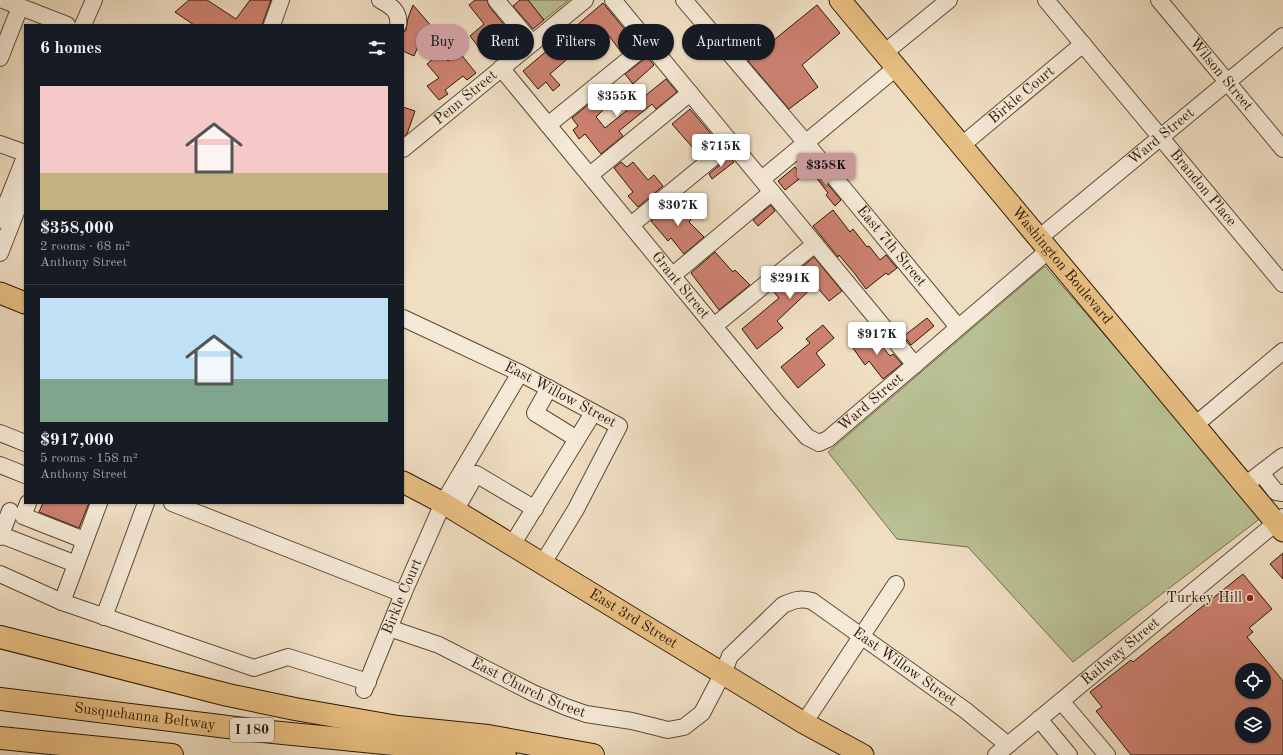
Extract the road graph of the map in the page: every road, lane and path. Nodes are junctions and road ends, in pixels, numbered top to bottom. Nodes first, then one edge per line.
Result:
1 (3, 0) edge
2 (94, 0) edge
3 (281, 0) edge
4 (380, 0) edge
5 (496, 0) edge
6 (585, 0) edge
7 (613, 0) edge
8 (684, 0) edge
9 (840, 0) edge
10 (949, 0) edge
11 (1046, 0) edge
12 (1159, 0) edge
13 (20, 7) junction
14 (64, 24) edge
15 (83, 24) edge
16 (272, 24) edge
17 (398, 24) edge
18 (516, 24) edge
19 (633, 24) edge
20 (1283, 36) edge
21 (534, 41) edge
22 (1083, 44) junction
23 (0, 58) edge
24 (511, 60) edge
25 (628, 60) edge
26 (663, 60) edge
27 (891, 60) junction
28 (501, 68) junction
29 (1226, 81) junction
30 (690, 93) junction
31 (548, 125) junction
32 (1161, 138) junction
33 (731, 142) junction
34 (806, 143) junction
35 (0, 144) edge
36 (962, 145) junction
37 (404, 148) edge
38 (1283, 149) edge
39 (24, 153) edge
40 (24, 160) edge
41 (590, 175) junction
42 (762, 179) junction
43 (24, 192) edge
44 (772, 192) junction
45 (0, 220) edge
46 (631, 225) junction
47 (815, 244) junction
48 (1044, 244) junction
49 (0, 253) edge
50 (672, 275) junction
51 (1283, 284) edge
52 (0, 293) edge
53 (24, 303) edge
54 (404, 318) edge
55 (714, 326) junction
56 (958, 327) junction
57 (1283, 351) edge
58 (915, 365) junction
59 (520, 373) junction
60 (549, 388) junction
61 (593, 413) junction
62 (1195, 425) junction
63 (0, 433) edge
64 (577, 439) junction
65 (819, 442) joint
66 (24, 443) edge
67 (1283, 456) edge
68 (0, 465) edge
69 (24, 475) edge
70 (1253, 479) junction
71 (404, 483) edge
72 (1283, 493) edge
73 (98, 504) edge
74 (146, 504) edge
75 (178, 504) edge
76 (189, 506) edge
77 (449, 507) junction
78 (535, 509) junction
79 (9, 518) edge
80 (1281, 524) edge
81 (84, 540) junction
82 (512, 545) junction
83 (76, 564) junction
84 (543, 564) junction
85 (0, 574) edge
86 (896, 584) dead end
87 (403, 594) junction
88 (62, 602) junction
89 (104, 617) junction
90 (389, 628) junction
91 (862, 636) junction
92 (0, 637) edge
93 (723, 673) junction
94 (0, 699) edge
95 (1061, 701) junction
96 (1039, 719) junction
97 (804, 723) junction
98 (8, 739) edge
99 (1002, 750) edge
100 (172, 755) edge
101 (505, 755) edge
102 (592, 755) edge
103 (863, 755) edge
104 (1069, 755) edge
105 (1107, 755) edge

1 - 13 street
2 - 15 street
3 - 16 street
4 - 17 street
5 - 18 street
6 - 21 street, Penn Street
7 - 19 street
8 - 34 street, East 7th Street
9 - 27 main road, Washington Boulevard
10 - 27 street
11 - 22 street, Brandon Place
12 - 29 street, Wilson Street
13 - 14 street
13 - 23 street
20 - 29 street, Ward Street
22 - 32 street, Brandon Place
22 - 36 street, Birkle Court
24 - 28 street, Penn Street
25 - 31 street
26 - 30 street
27 - 34 street
27 - 36 main road, Washington Boulevard
28 - 31 street, Grant Street
28 - 37 street, Penn Street
29 - 32 street, Ward Street
29 - 38 street, Wilson Street
30 - 33 street
30 - 41 street
31 - 41 street, Grant Street
32 - 48 street, Ward Street
32 - 51 street, Brandon Place
33 - 42 street
33 - 46 street
34 - 42 street
34 - 56 street, East 7th Street
35 - 39 street
36 - 48 main road, Washington Boulevard
40 - 45 street
41 - 46 street, Grant Street
42 - 44 street
43 - 49 street
44 - 47 street
44 - 50 street
46 - 50 street, Grant Street
47 - 55 street
47 - 58 street
48 - 56 street, Ward Street
48 - 62 main road, Washington Boulevard
50 - 55 street, Grant Street
52 - 53 main road
54 - 59 street, East Willow Street
55 - 65 street, Grant Street
56 - 58 street, Ward Street
57 - 62 street
58 - 65 street, Ward Street
59 - 60 street, East Willow Street
59 - 77 street
60 - 61 street, East Willow Street
60 - 64 street
61 - 64 street
61 - 84 street, East Willow Street
62 - 70 main road, Washington Boulevard
63 - 66 street
64 - 78 street
67 - 70 street
68 - 69 street
70 - 72 street
70 - 80 main road, Washington Boulevard
71 - 77 main road, East 3rd Street
73 - 81 street
74 - 89 street
75 - 76 street
76 - 87 street
77 - 78 street
77 - 82 main road, East 3rd Street
77 - 87 street, Birkle Court
78 - 82 street
79 - 81 street
79 - 83 street
80 - 95 street, Railway Street
81 - 83 street
82 - 84 main road, East 3rd Street
83 - 88 street
84 - 93 main road, East 3rd Street
85 - 88 street
86 - 91 street
87 - 90 street, Birkle Court
88 - 89 street
89 - 90 street, Birkle Court
90 - 93 street, East Church Street
91 - 93 street, East Willow Street
91 - 97 street
91 - 99 street, East Willow Street
92 - 102 highway
93 - 97 main road, East 3rd Street
94 - 101 highway, Susquehanna Beltway / I 180
95 - 96 street, Railway Street
95 - 105 street
96 - 99 street, Railway Street
96 - 104 street
97 - 103 main road, East 3rd Street
98 - 100 highway

